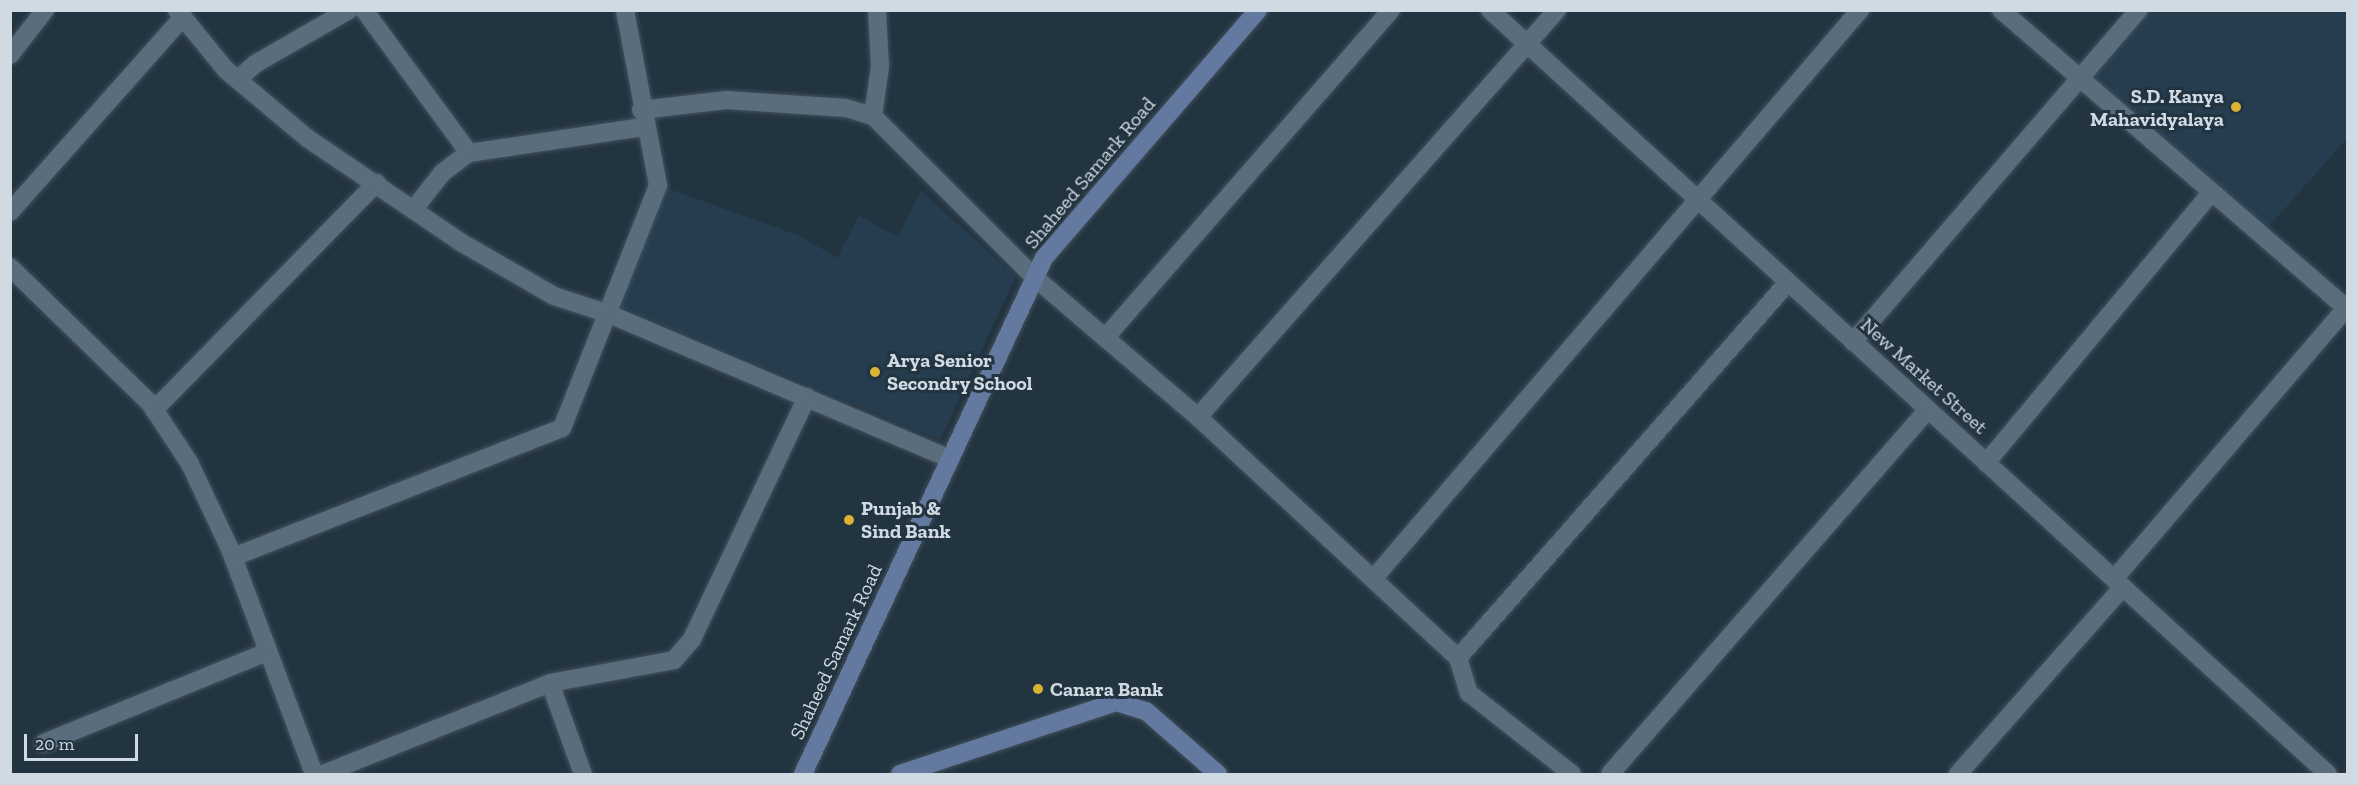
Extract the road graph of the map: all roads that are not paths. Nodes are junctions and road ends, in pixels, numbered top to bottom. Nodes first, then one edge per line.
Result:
1 (45, 10) edge
2 (349, 10) edge
3 (364, 10) edge
4 (625, 10) edge
5 (877, 10) edge
6 (1258, 10) edge
7 (1391, 10) edge
8 (1490, 10) edge
9 (1557, 10) edge
10 (1860, 10) edge
11 (2001, 10) edge
12 (2139, 10) edge
13 (180, 14) edge
14 (1527, 45) junction
15 (10, 55) edge
16 (2079, 78) junction
17 (238, 79) junction
18 (873, 116) junction
19 (643, 118) junction
20 (469, 153) junction
21 (376, 183) junction
22 (2211, 193) junction
23 (1698, 200) junction
24 (414, 210) junction
25 (10, 212) edge
26 (10, 267) edge
27 (1034, 277) junction
28 (1788, 283) junction
29 (2347, 309) edge
30 (609, 314) junction
31 (1105, 338) junction
32 (1853, 342) junction
33 (807, 397) junction
34 (154, 410) junction
35 (1928, 410) junction
36 (1198, 417) junction
37 (951, 459) junction
38 (1986, 463) junction
39 (233, 557) junction
40 (1374, 578) junction
41 (2118, 583) junction
42 (267, 652) junction
43 (1458, 658) junction
44 (550, 683) junction
45 (44, 743) dead end
46 (314, 774) edge
47 (323, 774) edge
48 (583, 774) edge
49 (803, 774) edge
50 (900, 774) edge
51 (1218, 774) edge
52 (1572, 774) edge
53 (1610, 774) edge
54 (1958, 774) edge
55 (2328, 774) edge

1 - 15 street
2 - 17 street
3 - 20 street
4 - 19 street
5 - 18 street
6 - 27 street, Shaheed Samark Road
7 - 31 street
8 - 14 street, New Market Street
9 - 14 street
10 - 23 street
11 - 16 street
12 - 16 street
13 - 17 street
13 - 25 street
14 - 23 street, New Market Street
14 - 36 street
16 - 22 street
16 - 32 street
17 - 21 street
18 - 19 street
18 - 27 street
19 - 20 street
19 - 30 street
20 - 24 street
21 - 24 street
21 - 34 street
22 - 29 street
22 - 38 street
23 - 28 street, New Market Street
23 - 40 street
24 - 30 street
26 - 34 street
27 - 31 street
27 - 37 street, Shaheed Samark Road
28 - 32 street, New Market Street
28 - 43 street
29 - 41 street
30 - 33 street
30 - 39 street
31 - 36 street
32 - 35 street, New Market Street
33 - 37 street
33 - 44 street
34 - 39 street
35 - 38 street, New Market Street
35 - 53 street
36 - 40 street
37 - 49 street, Shaheed Samark Road
38 - 41 street, New Market Street
39 - 42 street
40 - 43 street
41 - 54 street
41 - 55 street, New Market Street
42 - 45 street
42 - 46 street
43 - 52 street
44 - 47 street
44 - 48 street
50 - 51 street

